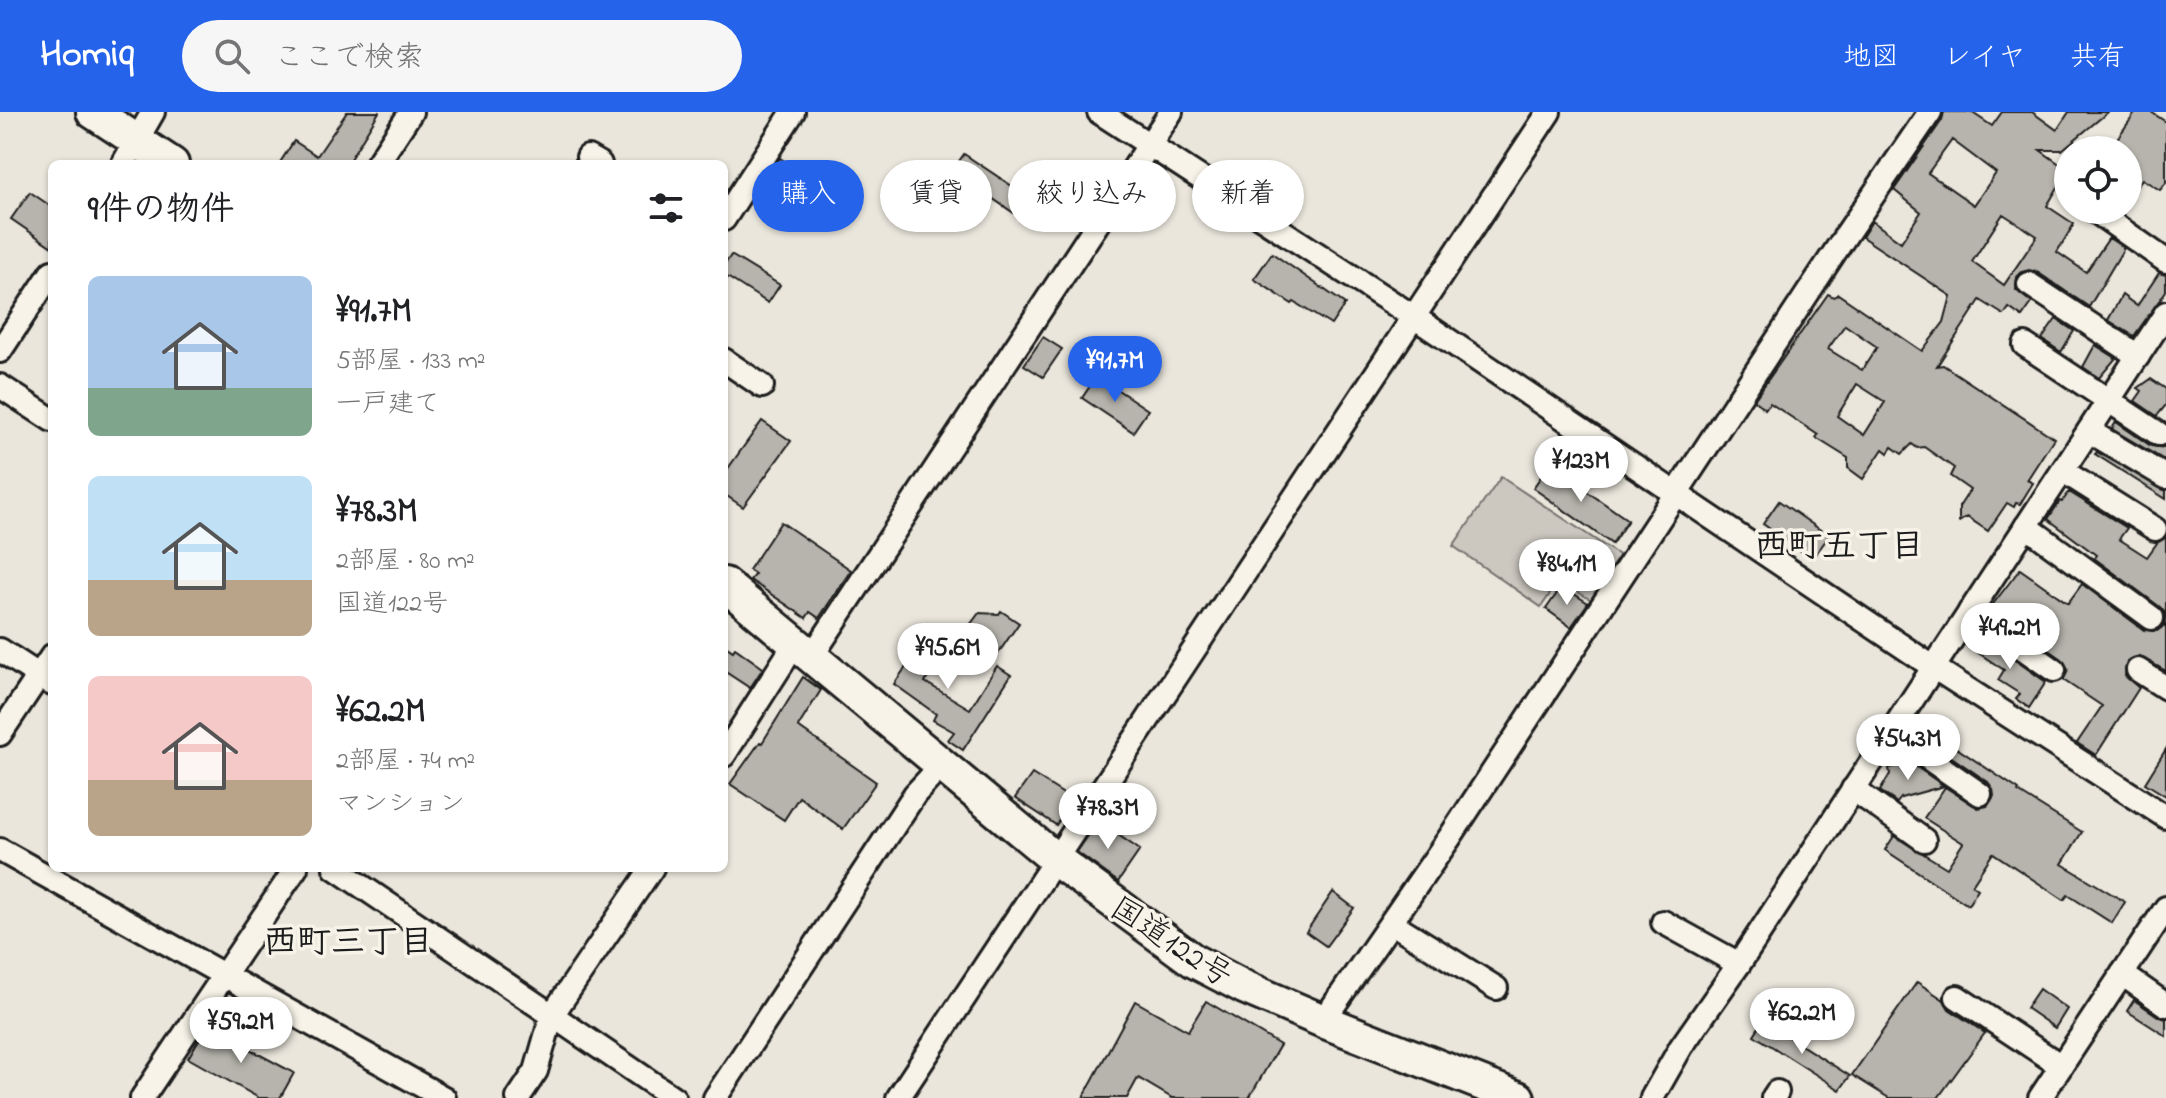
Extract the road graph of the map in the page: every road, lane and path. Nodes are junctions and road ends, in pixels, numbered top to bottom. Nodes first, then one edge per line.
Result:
1 (93, 112) edge
2 (153, 112) edge
3 (411, 112) edge
4 (793, 112) edge
5 (1099, 112) edge
6 (1171, 112) edge
7 (1549, 112) edge
8 (1930, 112) edge
9 (1149, 145) junction
10 (131, 152) edge
11 (158, 160) edge
12 (380, 160) edge
13 (728, 213) edge
14 (2113, 224) edge
15 (2166, 261) edge
16 (48, 278) edge
17 (2029, 284) dead end
18 (2166, 313) edge
19 (1414, 317) junction
20 (2025, 345) dead end
21 (2151, 349) edge
22 (0, 351) edge
23 (728, 363) edge
24 (0, 386) edge
25 (762, 386) dead end
26 (2109, 401) junction
27 (48, 417) edge
28 (2089, 431) junction
29 (2159, 434) dead end
30 (2063, 471) junction
31 (2166, 477) edge
32 (1675, 495) junction
33 (2026, 526) junction
34 (2155, 529) dead end
35 (728, 587) edge
36 (1970, 611) junction
37 (2152, 618) dead end
38 (804, 649) junction
39 (0, 650) edge
40 (1933, 667) junction
41 (2054, 670) dead end
42 (2138, 670) dead end
43 (46, 680) edge
44 (2166, 688) edge
45 (1890, 732) junction
46 (0, 734) edge
47 (728, 750) edge
48 (942, 765) junction
49 (1853, 789) junction
50 (1980, 794) dead end
51 (2166, 817) edge
52 (1924, 840) dead end
53 (0, 850) edge
54 (1055, 859) junction
55 (293, 872) edge
56 (341, 872) edge
57 (649, 872) edge
58 (2166, 908) edge
59 (1663, 922) dead end
60 (1392, 923) junction
61 (2160, 932) edge
62 (1739, 964) junction
63 (2122, 974) junction
64 (225, 975) junction
65 (1496, 988) dead end
66 (1957, 997) dead end
67 (2166, 1005) edge
68 (552, 1015) junction
69 (1323, 1021) junction
70 (2061, 1066) junction
71 (142, 1098) edge
72 (444, 1098) edge
73 (518, 1098) edge
74 (674, 1098) edge
75 (715, 1098) edge
76 (898, 1098) edge
77 (1518, 1098) edge
78 (1652, 1098) edge
79 (2040, 1098) edge

1 - 10 highway
2 - 10 street
3 - 12 street
4 - 13 street
5 - 9 street
6 - 9 street
7 - 19 street
8 - 32 street
9 - 19 street
9 - 38 street
10 - 11 highway
14 - 15 street
16 - 22 street
17 - 21 street
18 - 21 street
19 - 32 street
19 - 54 street
20 - 26 street
21 - 26 street
23 - 25 street
24 - 27 street
26 - 28 street
26 - 29 street
28 - 30 street
28 - 31 street
30 - 33 street
30 - 34 street
32 - 40 street
32 - 60 street
33 - 36 street
33 - 37 street
35 - 38 highway, 国道122号
36 - 40 street
36 - 41 street
38 - 47 street
38 - 48 highway, 国道122号
39 - 43 street
40 - 45 street
40 - 51 street
42 - 44 street
43 - 46 street
45 - 49 street
45 - 50 street
48 - 54 highway, 国道122号
48 - 75 street
49 - 52 street
49 - 62 street
53 - 64 street
54 - 69 highway, 国道122号
54 - 76 street
55 - 64 street
56 - 68 street
57 - 68 street
58 - 61 street
59 - 62 street
60 - 65 street
60 - 69 street
61 - 63 street
62 - 78 street
63 - 67 street
63 - 70 street
64 - 71 street
64 - 72 street
66 - 70 street
68 - 73 street
68 - 74 street
69 - 77 highway, 国道122号
70 - 79 street

